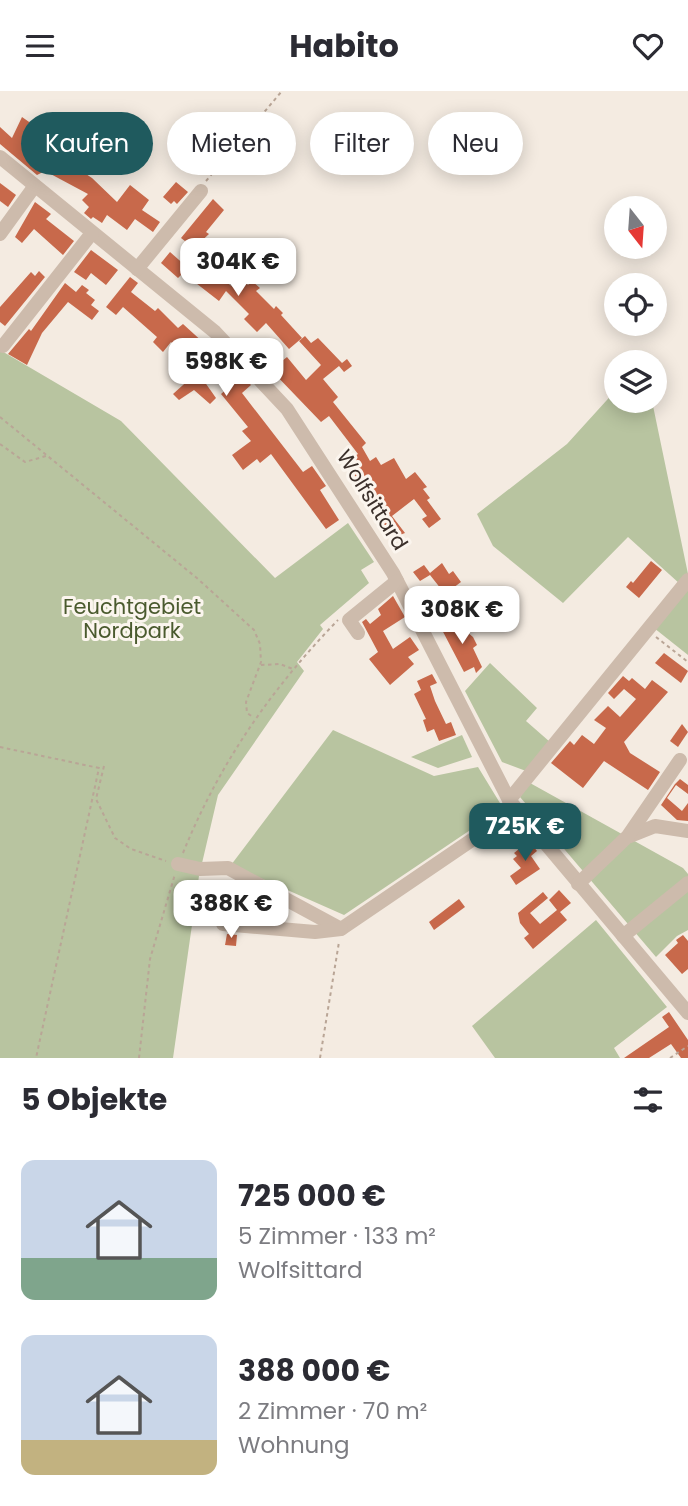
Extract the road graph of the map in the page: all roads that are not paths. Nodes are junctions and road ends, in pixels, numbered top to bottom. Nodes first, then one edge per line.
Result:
1 (0, 157) edge
2 (34, 187) junction
3 (201, 191) road end
4 (92, 233) junction
5 (0, 234) edge
6 (137, 269) junction
7 (3, 347) dead end
8 (688, 580) edge
9 (397, 581) junction
10 (358, 633) dead end
11 (680, 760) dead end
12 (512, 805) junction
13 (688, 831) edge
14 (628, 837) junction
15 (178, 864) road end
16 (688, 883) edge
17 (578, 884) junction
18 (223, 924) dead end
19 (341, 929) junction
20 (623, 936) junction
21 (688, 1013) edge

1 - 2 street, Wolfsittard
2 - 4 street, Wolfsittard
2 - 5 street
3 - 6 street
4 - 6 street, Wolfsittard
4 - 7 street
6 - 9 street, Wolfsittard
8 - 12 street
9 - 10 street
9 - 12 street, Wolfsittard
11 - 14 street
12 - 17 street, Wolfsittard
12 - 19 street
13 - 14 street
14 - 17 street
15 - 19 street
16 - 20 street
17 - 20 street, Wolfsittard
18 - 19 street
20 - 21 street, Wolfsittard

